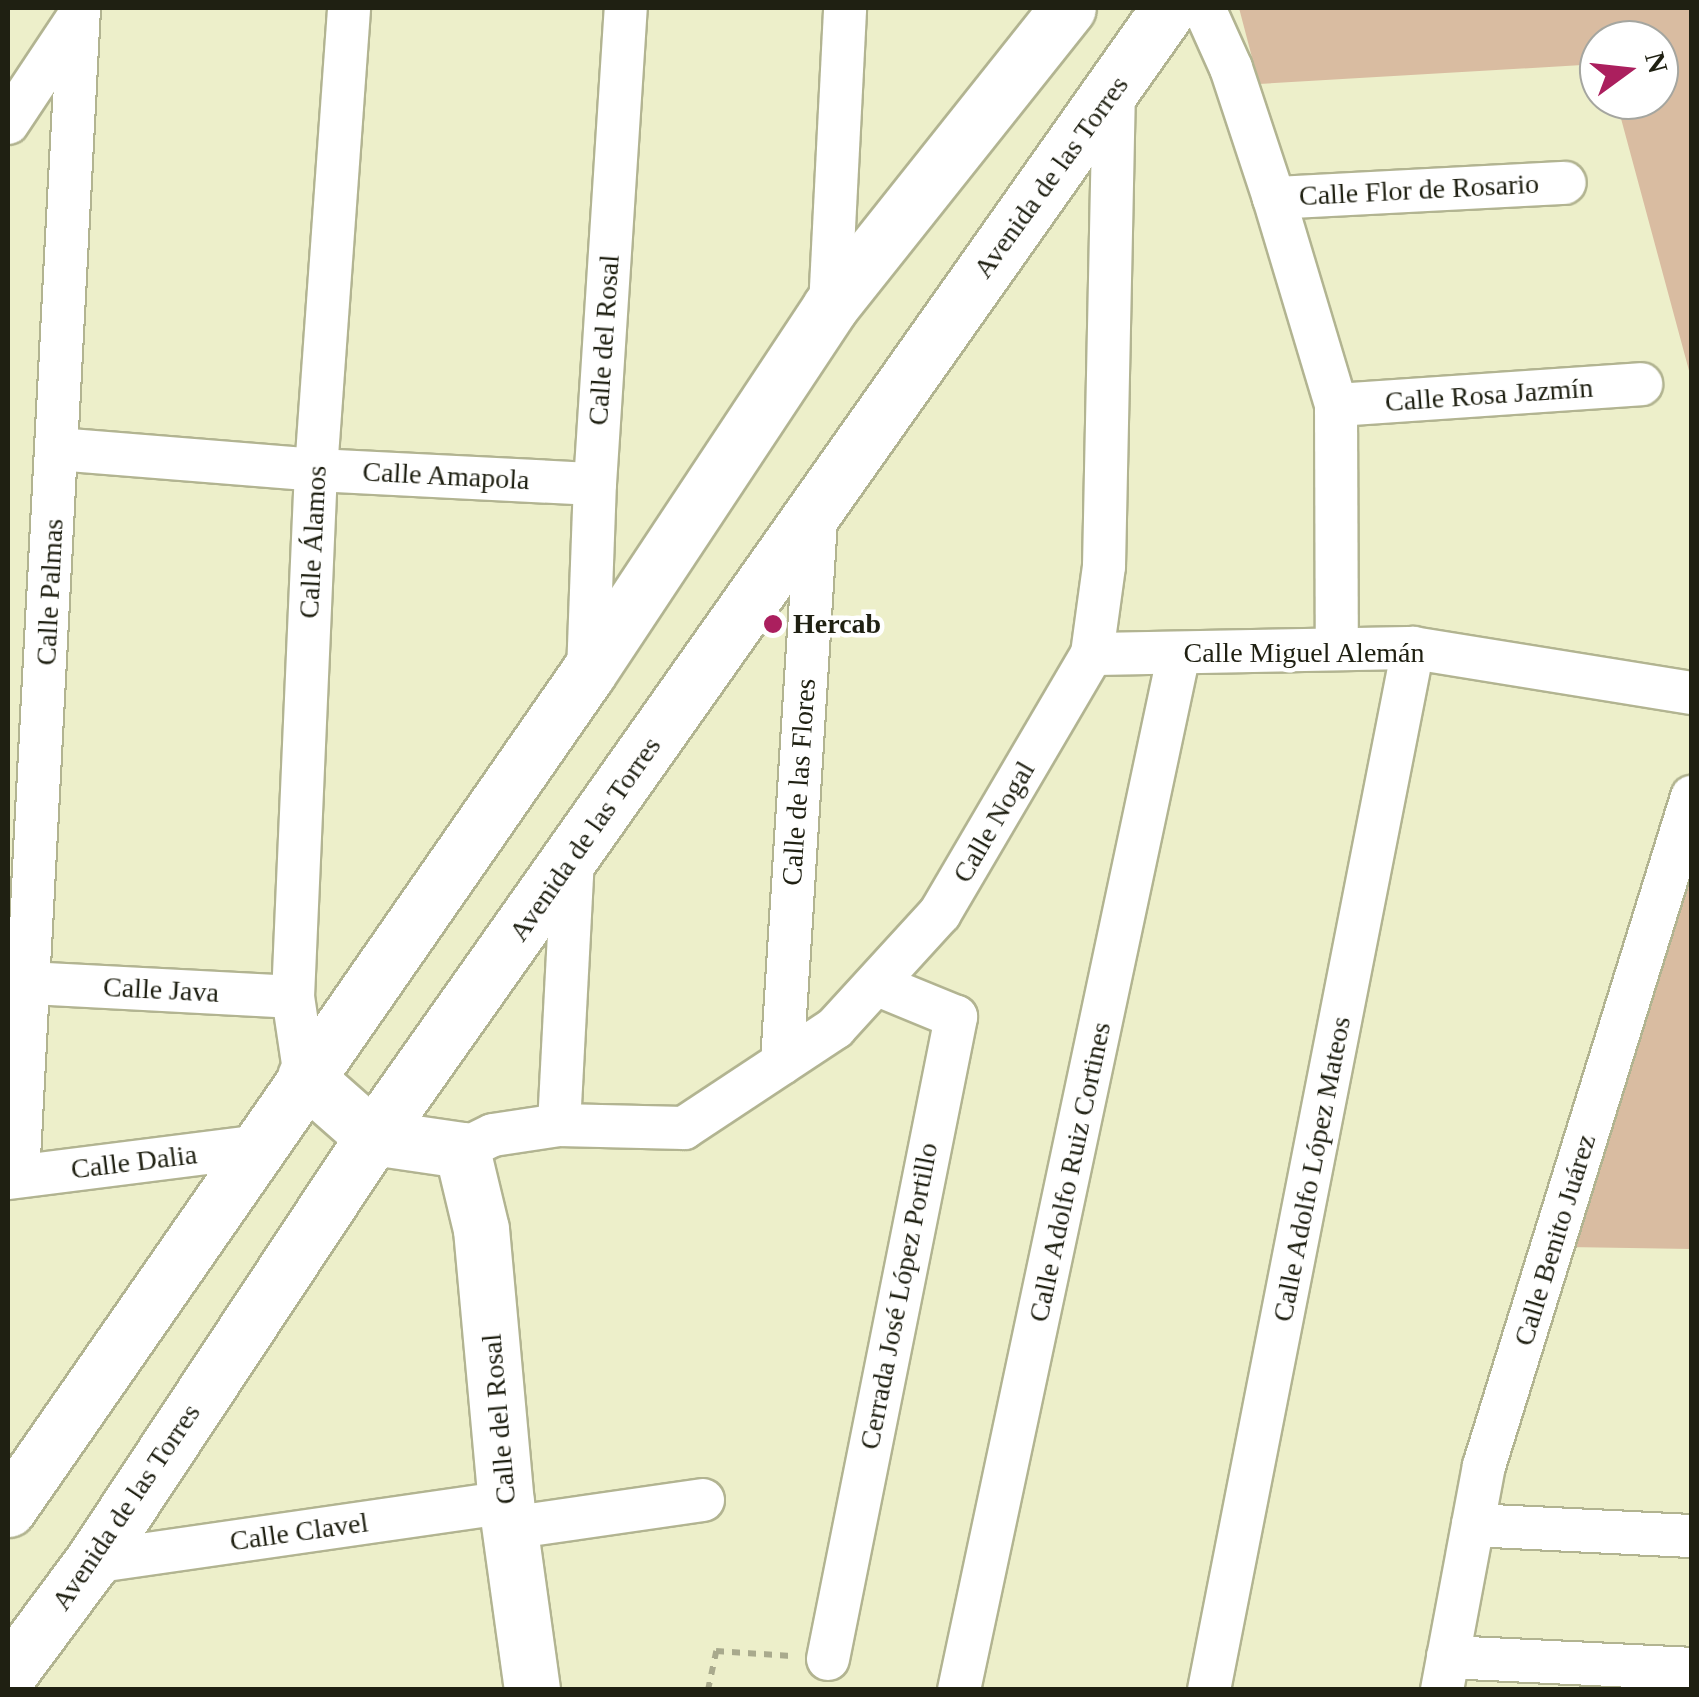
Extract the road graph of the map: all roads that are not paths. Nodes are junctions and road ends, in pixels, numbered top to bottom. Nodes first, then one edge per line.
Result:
1 (349, 8) edge
2 (626, 8) edge
3 (845, 8) edge
4 (1068, 8) edge
5 (1168, 8) edge
6 (1204, 8) edge
7 (78, 13) edge
8 (1114, 90) junction
9 (8, 123) edge
10 (1565, 182) dead end
11 (1274, 198) junction
12 (830, 307) junction
13 (1641, 384) dead end
14 (1336, 405) junction
15 (57, 449) junction
16 (316, 470) junction
17 (595, 484) junction
18 (817, 502) junction
19 (1413, 648) junction
20 (1337, 649) junction
21 (1092, 654) junction
22 (1179, 654) junction
23 (588, 672) junction
24 (1692, 692) edge
25 (1692, 796) edge
26 (574, 859) junction
27 (29, 984) junction
28 (878, 985) junction
29 (293, 997) junction
30 (782, 1063) junction
31 (305, 1077) junction
32 (559, 1126) junction
33 (373, 1137) junction
34 (261, 1146) junction
35 (462, 1150) junction
36 (13, 1177) edge
37 (703, 1500) dead end
38 (8, 1509) edge
39 (508, 1515) junction
40 (1473, 1525) junction
41 (1692, 1536) edge
42 (92, 1562) junction
43 (828, 1658) road end
44 (1692, 1668) edge
45 (1446, 1673) edge
46 (8, 1675) edge
47 (532, 1690) edge
48 (959, 1690) edge
49 (1209, 1690) edge

1 - 16 street, Calle Álamos
2 - 17 street, Calle del Rosal
3 - 12 street
4 - 12 street
5 - 8 street, Avenida de las Torres
6 - 11 street
7 - 9 street
7 - 15 street, Calle Palmas
8 - 18 street, Avenida de las Torres
8 - 21 street, Calle Nogal
10 - 11 street, Calle Flor de Rosario
11 - 14 street
12 - 23 street
13 - 14 street, Calle Rosa Jazmín
14 - 20 street
15 - 16 street, Calle Amapola
15 - 27 street, Calle Palmas
16 - 17 street, Calle Amapola
16 - 29 street, Calle Álamos
17 - 23 street, Calle del Rosal
18 - 26 street, Avenida de las Torres
18 - 30 street, Calle de las Flores
19 - 20 street, Calle Miguel Alemán
19 - 24 street, Calle Miguel Alemán
19 - 49 street, Calle Adolfo López Mateos
20 - 22 street, Calle Miguel Alemán
21 - 22 street, Calle Miguel Alemán
21 - 28 street, Calle Nogal
22 - 48 street, Calle Adolfo Ruiz Cortines
23 - 31 street
25 - 40 street, Calle Benito Juárez
26 - 32 street
26 - 33 street, Avenida de las Torres
27 - 29 street, Calle Java
27 - 36 street, Calle Palmas
28 - 30 street, Calle Nogal
28 - 43 street, Cerrada José López Portillo
29 - 31 street, Calle Álamos
30 - 32 street, Calle Nogal
31 - 33 street
31 - 34 street
32 - 35 street, Calle Nogal
33 - 35 street, Calle Nogal
33 - 42 street, Avenida de las Torres
34 - 36 street, Calle Dalia
34 - 38 street
35 - 39 street, Calle del Rosal
37 - 39 street, Calle Clavel
39 - 42 street, Calle Clavel
39 - 47 street, Calle del Rosal
40 - 41 street
40 - 45 street, Calle Benito Juárez
42 - 46 street, Avenida de las Torres
44 - 45 street

